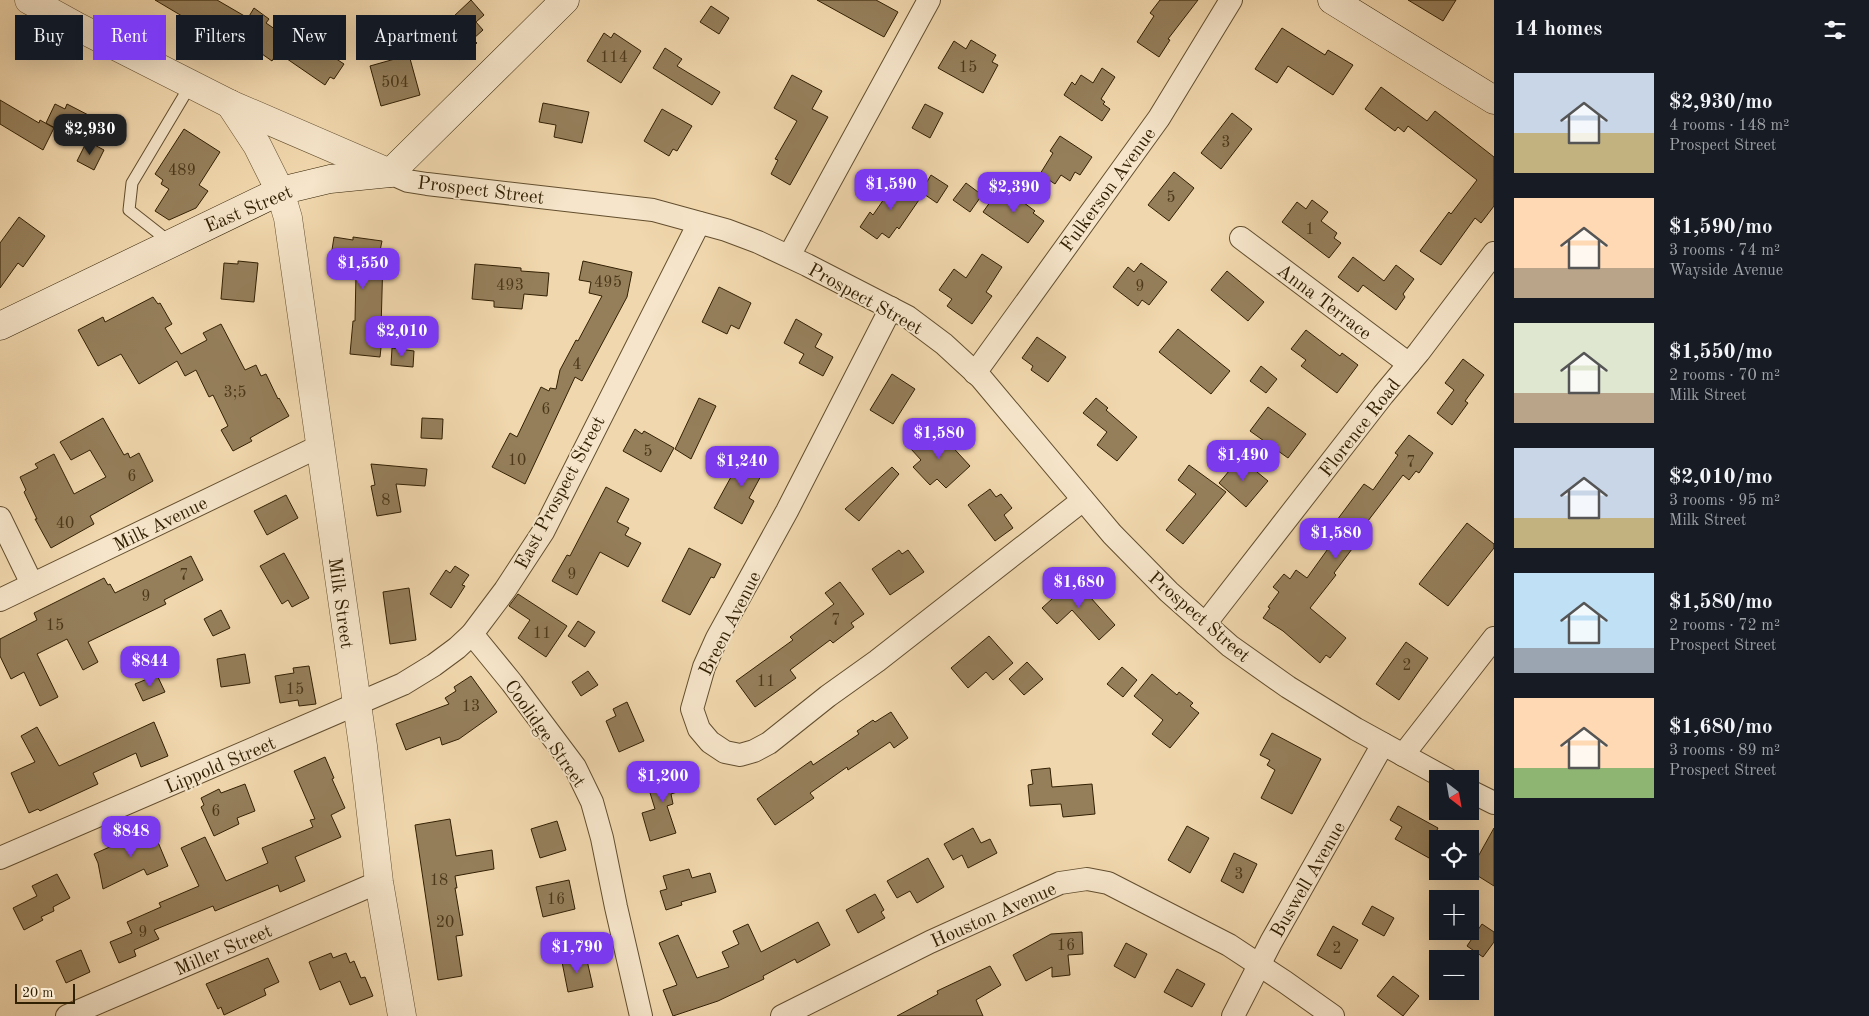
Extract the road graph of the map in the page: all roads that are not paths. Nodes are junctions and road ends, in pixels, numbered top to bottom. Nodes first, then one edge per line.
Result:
1 (29, 0) edge
2 (565, 0) edge
3 (929, 0) edge
4 (1231, 0) edge
5 (1332, 0) edge
6 (190, 84) junction
7 (1494, 100) edge
8 (230, 104) junction
9 (390, 173) junction
10 (280, 191) junction
11 (699, 223) junction
12 (1241, 238) dead end
13 (171, 243) junction
14 (1494, 253) edge
15 (789, 256) junction
16 (891, 308) junction
17 (0, 326) edge
18 (1409, 364) junction
19 (975, 373) junction
20 (320, 446) junction
21 (1083, 500) junction
22 (0, 518) edge
23 (32, 584) junction
24 (0, 600) edge
25 (1204, 624) junction
26 (472, 634) junction
27 (1493, 642) edge
28 (357, 705) junction
29 (1383, 744) junction
30 (1403, 755) junction
31 (1430, 770) edge
32 (1479, 796) edge
33 (1494, 803) edge
34 (0, 858) edge
35 (379, 882) junction
36 (1259, 965) junction
37 (67, 1016) edge
38 (402, 1016) edge
39 (641, 1016) edge
40 (782, 1016) edge
41 (1234, 1016) edge
42 (1333, 1016) edge

1 - 6 street, Prospect Street
2 - 9 street
3 - 15 street
4 - 19 street, Fulkerson Avenue
5 - 7 street
6 - 8 street, Prospect Street
6 - 13 lane
8 - 9 street, Prospect Street
8 - 10 street
9 - 10 street, East Street
9 - 11 street, Prospect Street
10 - 13 street, East Street
10 - 20 street, Milk Street
11 - 15 street, Prospect Street
11 - 26 street, East Prospect Street
12 - 18 street, Anna Terrace
13 - 17 street, East Street
14 - 18 street, Florence Road
15 - 16 street, Prospect Street
16 - 19 street, Prospect Street
16 - 21 street, Breen Avenue
18 - 25 street, Florence Road
19 - 21 street, Prospect Street
20 - 23 street, Milk Avenue
20 - 28 street, Milk Street
21 - 25 street, Prospect Street
22 - 23 street
23 - 24 street, Milk Avenue
25 - 29 street, Prospect Street
26 - 28 street, East Prospect Street
26 - 39 street, Coolidge Street
27 - 30 street
28 - 34 street, Lippold Street
28 - 35 street, Milk Street
29 - 30 street, Prospect Street
29 - 36 street, Buswell Avenue
30 - 31 street, Prospect Street
32 - 33 street
35 - 37 street, Miller Street
35 - 38 street, Milk Street
36 - 40 street, Houston Avenue
36 - 41 street, Buswell Avenue
36 - 42 street, Houston Avenue

